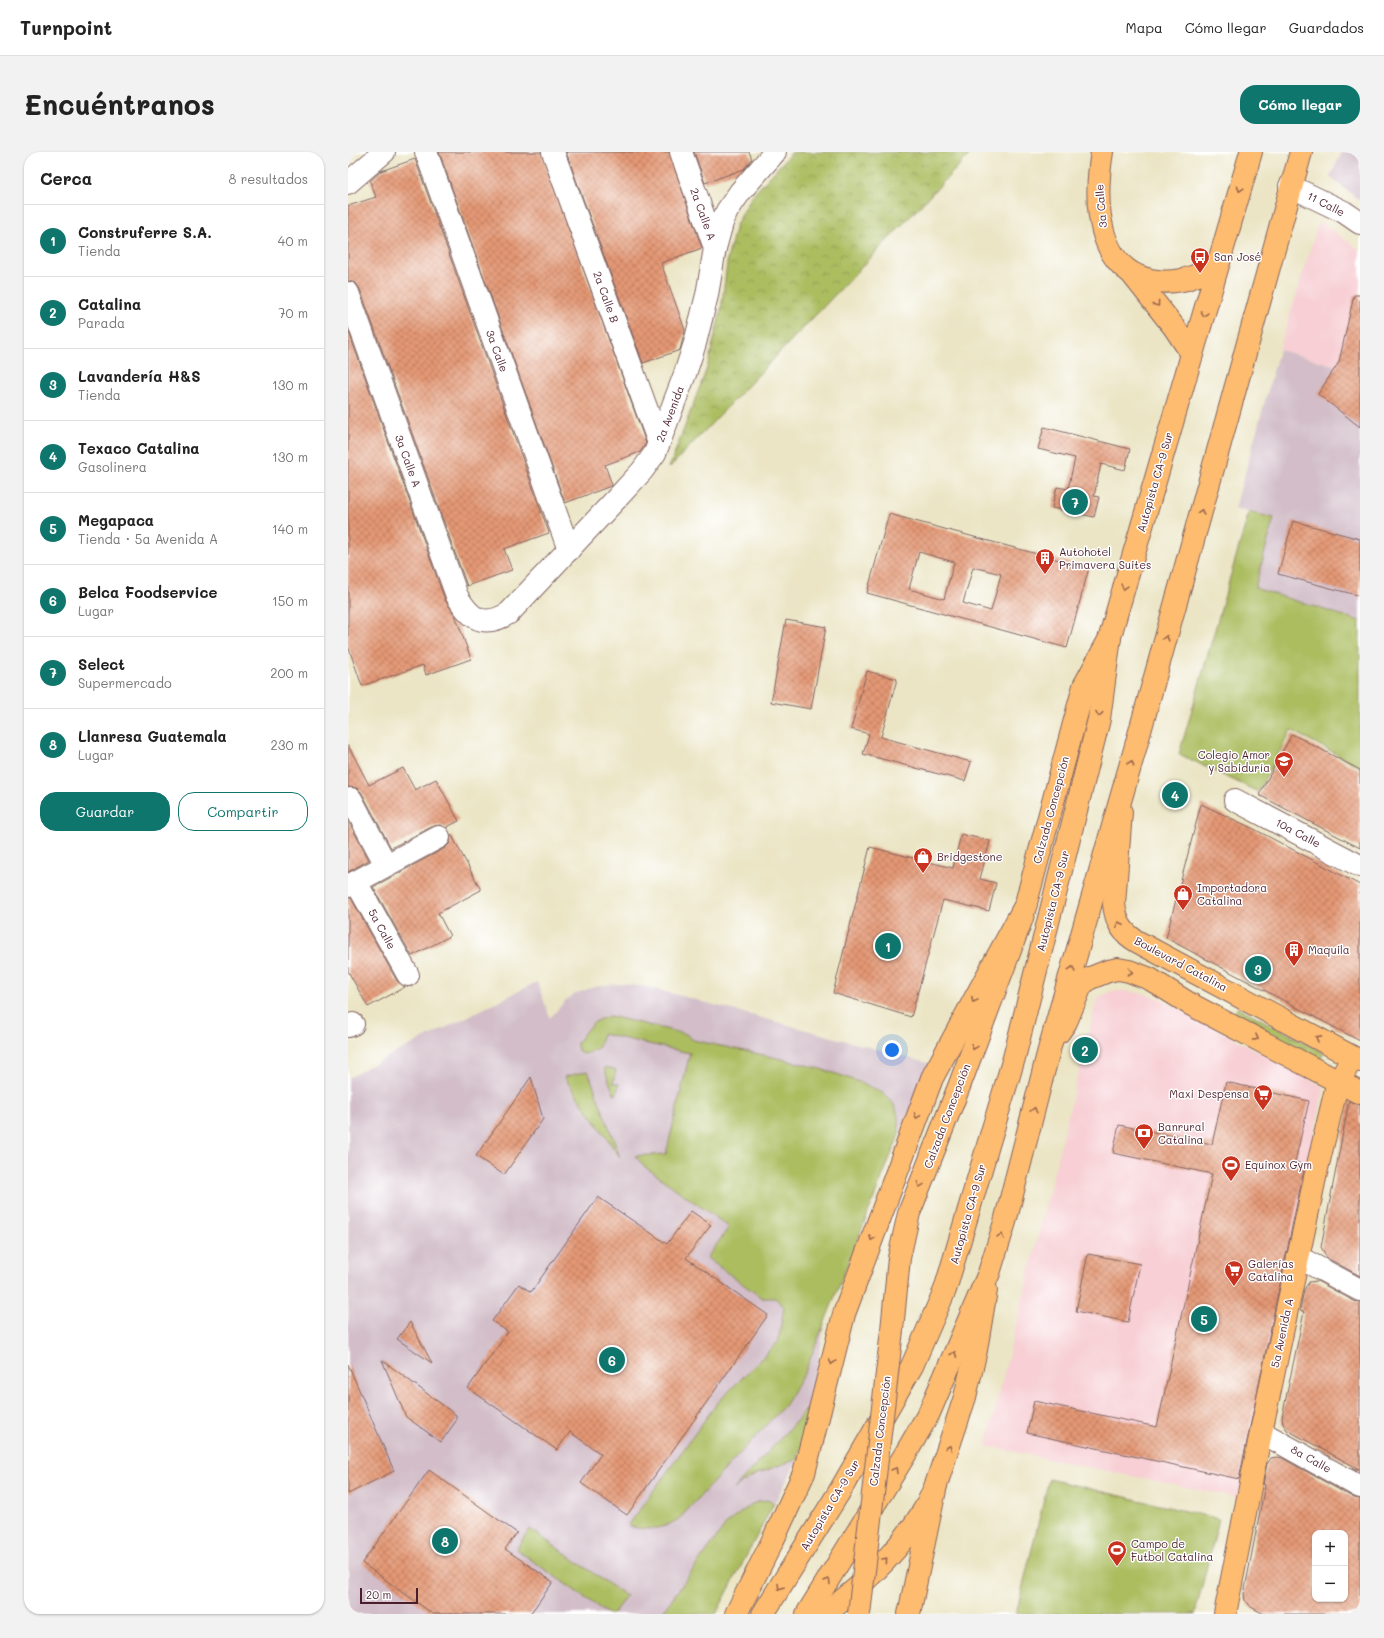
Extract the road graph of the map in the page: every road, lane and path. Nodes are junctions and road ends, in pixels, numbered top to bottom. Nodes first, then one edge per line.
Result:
1 (384, 152) edge
2 (426, 152) edge
3 (553, 152) edge
4 (681, 152) edge
5 (776, 152) edge
6 (1102, 152) edge
7 (1251, 152) edge
8 (1301, 152) edge
9 (691, 180) junction
10 (348, 183) edge
11 (1290, 186) junction
12 (740, 192) junction
13 (1360, 223) edge
14 (715, 248) junction
15 (1219, 262) junction
16 (1132, 274) junction
17 (348, 293) edge
18 (1192, 354) junction
19 (659, 443) junction
20 (569, 550) junction
21 (482, 620) joint
22 (1110, 637) junction
23 (1122, 796) junction
24 (351, 799) dead end
25 (1235, 800) dead end
26 (439, 837) dead end
27 (386, 865) junction
28 (1360, 866) edge
29 (352, 884) edge
30 (1026, 904) junction
31 (408, 975) dead end
32 (1050, 1046) junction
33 (1356, 1059) edge
34 (1339, 1082) junction
35 (1360, 1093) edge
36 (1298, 1257) junction
37 (989, 1273) junction
38 (1360, 1290) edge
39 (1261, 1432) junction
40 (936, 1485) junction
41 (1360, 1487) edge
42 (1228, 1613) edge
43 (736, 1614) edge
44 (763, 1614) edge
45 (807, 1614) edge
46 (825, 1614) edge
47 (859, 1614) edge
48 (909, 1614) edge

1 - 10 street
2 - 20 street, 3a Calle
3 - 19 street, 2a Calle B
4 - 9 street, 2a Calle A
5 - 12 street, 2a Avenida
6 - 16 main road, 3a Calle
7 -> 15 main road, Autopista CA-9 Sur
8 - 11 main road
9 - 12 street, 2a Calle A
9 - 14 street, 2a Calle A
11 - 13 street, 11 Calle
23 -> 11 main road
12 - 14 street, 2a Avenida
14 - 19 street, 2a Avenida
15 - 16 main road, 3a Calle
15 -> 18 main road, Autopista CA-9 Sur
16 -> 18 main road, 3a Calle
17 - 21 street, 3a Calle A
18 -> 22 main road, Autopista CA-9 Sur
19 - 20 street, 2a Avenida
20 - 21 street, 2a Avenida
22 - 30 main road, Calzada Concepción
22 -> 44 main road, Autopista CA-9 Sur
32 -> 23 main road
33 -> 23 main road, Boulevard Catalina
24 - 27 street
25 - 28 street, 10a Calle
26 - 27 street
27 - 29 street
29 - 31 street, 5a Calle
30 -> 43 main road
30 -> 47 main road, Calzada Concepción, bridge
32 -> 34 main road
37 -> 32 main road
33 - 34 main road, 5a Avenida A
34 - 35 main road
34 - 36 main road, 5a Avenida A
36 - 38 street
36 - 39 main road, 5a Avenida A
40 -> 37 main road
45 -> 37 main road
39 - 41 street, 8a Calle
39 - 42 main road, 5a Avenida A
46 -> 40 main road
40 - 48 main road

